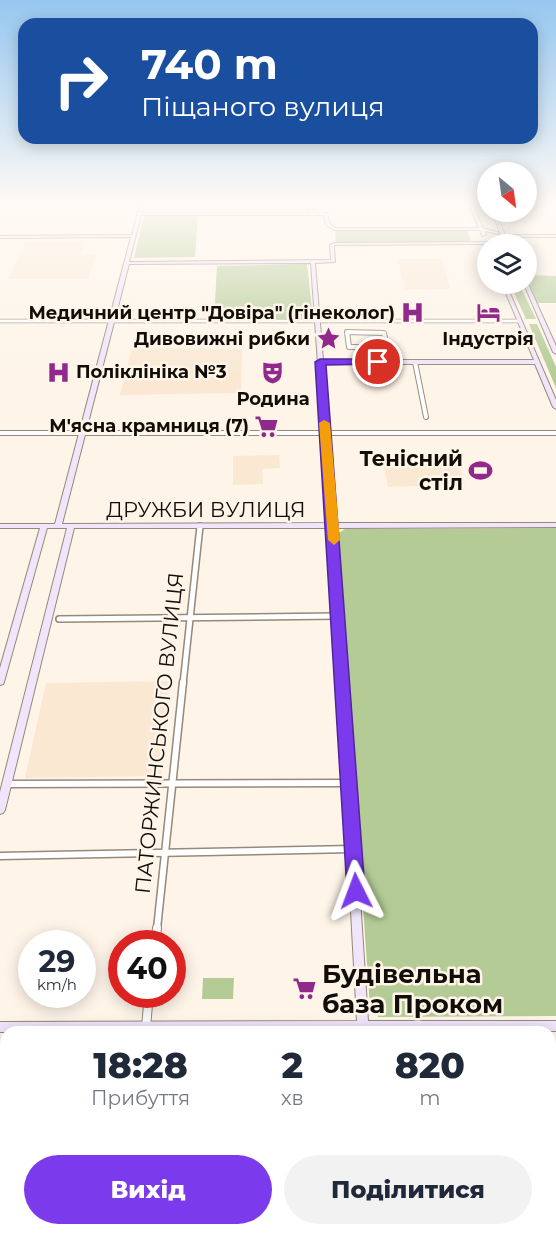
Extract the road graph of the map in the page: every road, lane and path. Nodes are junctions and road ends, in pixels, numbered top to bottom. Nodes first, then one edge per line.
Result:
1 (127, 262) joint
2 (313, 262) junction
3 (319, 262) edge
4 (508, 294) edge
5 (530, 294) edge
6 (0, 321) edge
7 (111, 321) junction
8 (318, 321) junction
9 (520, 321) junction
10 (556, 352) edge
11 (320, 362) junction
12 (366, 362) junction
13 (390, 362) junction
14 (415, 362) junction
15 (537, 362) junction
16 (556, 407) edge
17 (426, 417) dead end
18 (0, 433) edge
19 (82, 433) junction
20 (325, 433) junction
21 (556, 433) edge
22 (556, 525) edge
23 (0, 526) edge
24 (44, 526) junction
25 (58, 526) junction
26 (71, 526) junction
27 (200, 526) junction
28 (333, 526) junction
29 (339, 616) junction
30 (190, 618) junction
31 (59, 619) dead end
32 (0, 682) edge
33 (350, 783) junction
34 (6, 784) junction
35 (171, 784) junction
36 (0, 810) edge
37 (354, 849) junction
38 (164, 854) junction
39 (0, 856) edge
40 (156, 930) edge
41 (148, 1008) edge
42 (146, 1026) edge
43 (363, 1026) edge

1 - 2 street
1 - 7 street
2 - 3 street
2 - 8 street
4 - 9 street
5 - 10 street
6 - 7 street
7 - 8 street
7 - 19 street
8 - 9 street
8 - 11 street
9 - 15 street
11 - 12 street
11 - 20 street
12 - 13 street
12 - 13 street
13 - 14 street
14 - 15 street
14 - 17 street
15 - 16 street
18 - 19 street
19 - 20 street
19 - 25 street
20 - 21 street
20 - 28 street
22 - 28 street, ДРУЖБИ ВУЛИЦЯ
23 - 24 street, ДРУЖБИ ВУЛИЦЯ
24 - 25 street, ДРУЖБИ ВУЛИЦЯ
24 - 32 street
25 - 26 street, ДРУЖБИ ВУЛИЦЯ
26 - 27 street, ДРУЖБИ ВУЛИЦЯ
26 - 34 street
27 - 28 street, ДРУЖБИ ВУЛИЦЯ
27 - 30 street, ПАТОРЖИНСЬКОГО ВУЛИЦЯ
28 - 29 street
29 - 30 street
29 - 33 street
30 - 31 street
30 - 35 street, ПАТОРЖИНСЬКОГО ВУЛИЦЯ
33 - 35 street
33 - 37 street
34 - 35 street
34 - 36 street
35 - 38 street, ПАТОРЖИНСЬКОГО ВУЛИЦЯ
37 - 38 street
37 - 43 street
38 - 39 street
38 - 40 street, ПАТОРЖИНСЬКОГО ВУЛИЦЯ
41 - 42 street

